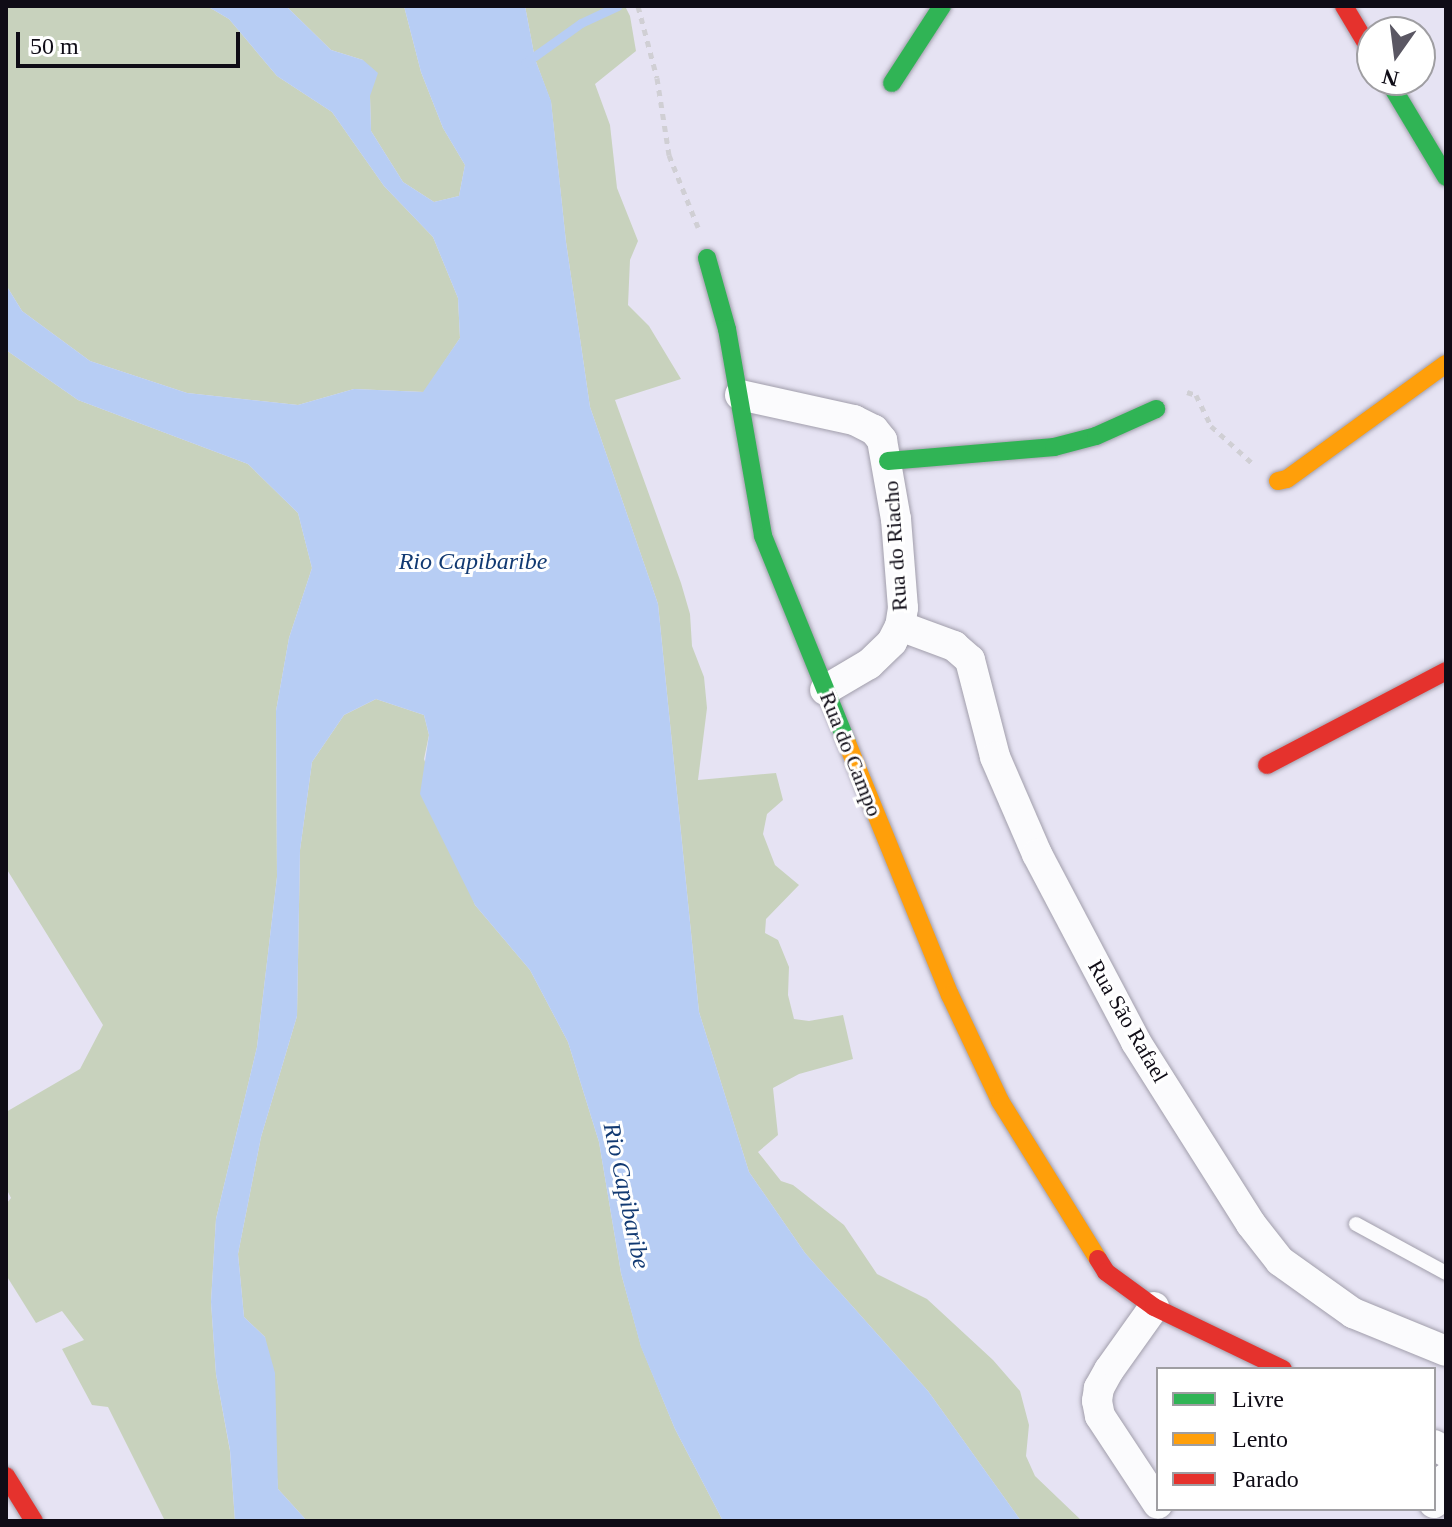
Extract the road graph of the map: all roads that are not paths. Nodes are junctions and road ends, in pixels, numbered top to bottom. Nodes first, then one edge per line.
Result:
1 (942, 6) edge
2 (1344, 6) edge
3 (1356, 26) edge
4 (892, 83) dead end
5 (1398, 96) edge
6 (1446, 177) edge
7 (707, 258) road end
8 (1446, 364) edge
9 (740, 395) junction
10 (1156, 409) road end
11 (888, 461) junction
12 (1278, 481) road end
13 (900, 626) junction
14 (1446, 671) edge
15 (825, 690) junction
16 (1267, 765) dead end
17 (1356, 1224) dead end
18 (1446, 1273) edge
19 (1154, 1307) junction
20 (1446, 1351) edge
21 (1279, 1367) edge
22 (6, 1476) edge
23 (1446, 1478) edge
24 (1436, 1499) edge
25 (1156, 1501) edge
26 (34, 1521) edge

1 - 4 street
2 - 3 street
5 - 6 street
7 - 9 street, Rua do Campo
8 - 12 street
9 - 11 street
9 - 15 street, Rua do Campo
10 - 11 street
11 - 13 street, Rua do Riacho
13 - 15 street, Rua do Riacho
13 - 20 street, Rua São Rafael
14 - 16 street
15 - 19 street, Rua do Campo
17 - 18 lane
19 - 21 street, Rua do Campo
19 - 25 street
22 - 26 street
23 - 24 street

